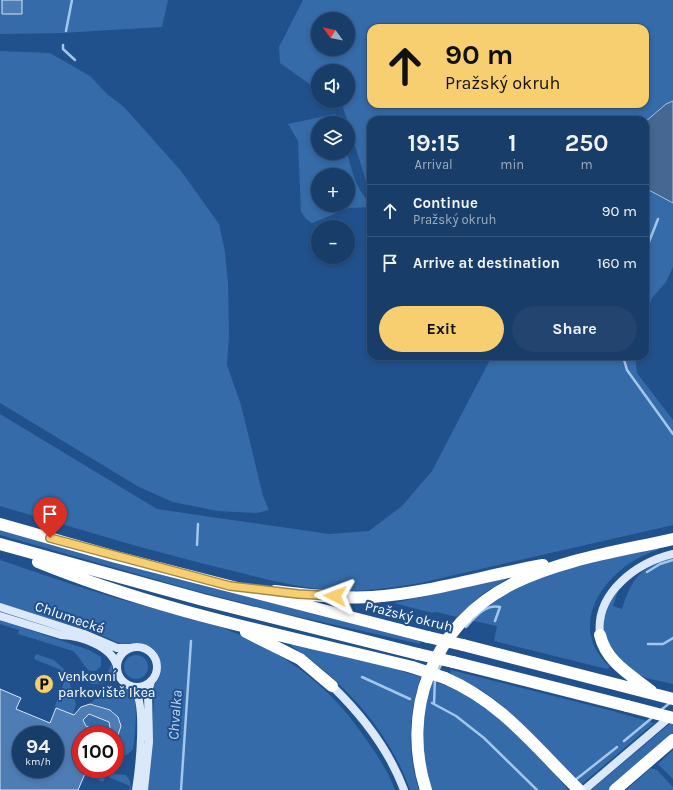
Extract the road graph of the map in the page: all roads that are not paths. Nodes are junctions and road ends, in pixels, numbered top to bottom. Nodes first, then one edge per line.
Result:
1 (0, 524) edge
2 (673, 539) edge
3 (0, 545) edge
4 (673, 554) edge
5 (603, 555) junction
6 (230, 586) junction
7 (0, 607) edge
8 (0, 616) edge
9 (224, 620) junction
10 (600, 635) joint
11 (131, 648) junction
12 (117, 666) junction
13 (152, 681) junction
14 (332, 686) joint
15 (132, 687) junction
16 (650, 691) junction
17 (673, 699) edge
18 (673, 714) edge
19 (673, 718) edge
20 (673, 740) edge
21 (136, 790) edge
22 (144, 790) edge
23 (404, 790) edge
24 (426, 790) edge
25 (579, 790) edge
26 (584, 790) edge
27 (615, 790) edge

1 - 6 highway, Pražský okruh
2 - 5 highway
3 - 9 highway
3 - 19 highway, bridge
4 - 10 main road
5 - 6 highway
5 - 24 highway
6 - 16 highway, Pražský okruh, bridge
7 - 11 main road, Chlumecká
8 - 12 main road, Chlumecká
9 - 14 highway
9 - 25 highway, bridge
10 - 16 highway
11 - 12 main road
11 - 13 main road
12 - 15 main road
13 - 15 main road
13 - 22 main road
14 - 23 main road
15 - 21 main road
16 - 17 highway, Pražský okruh
18 - 26 main road
20 - 27 highway

